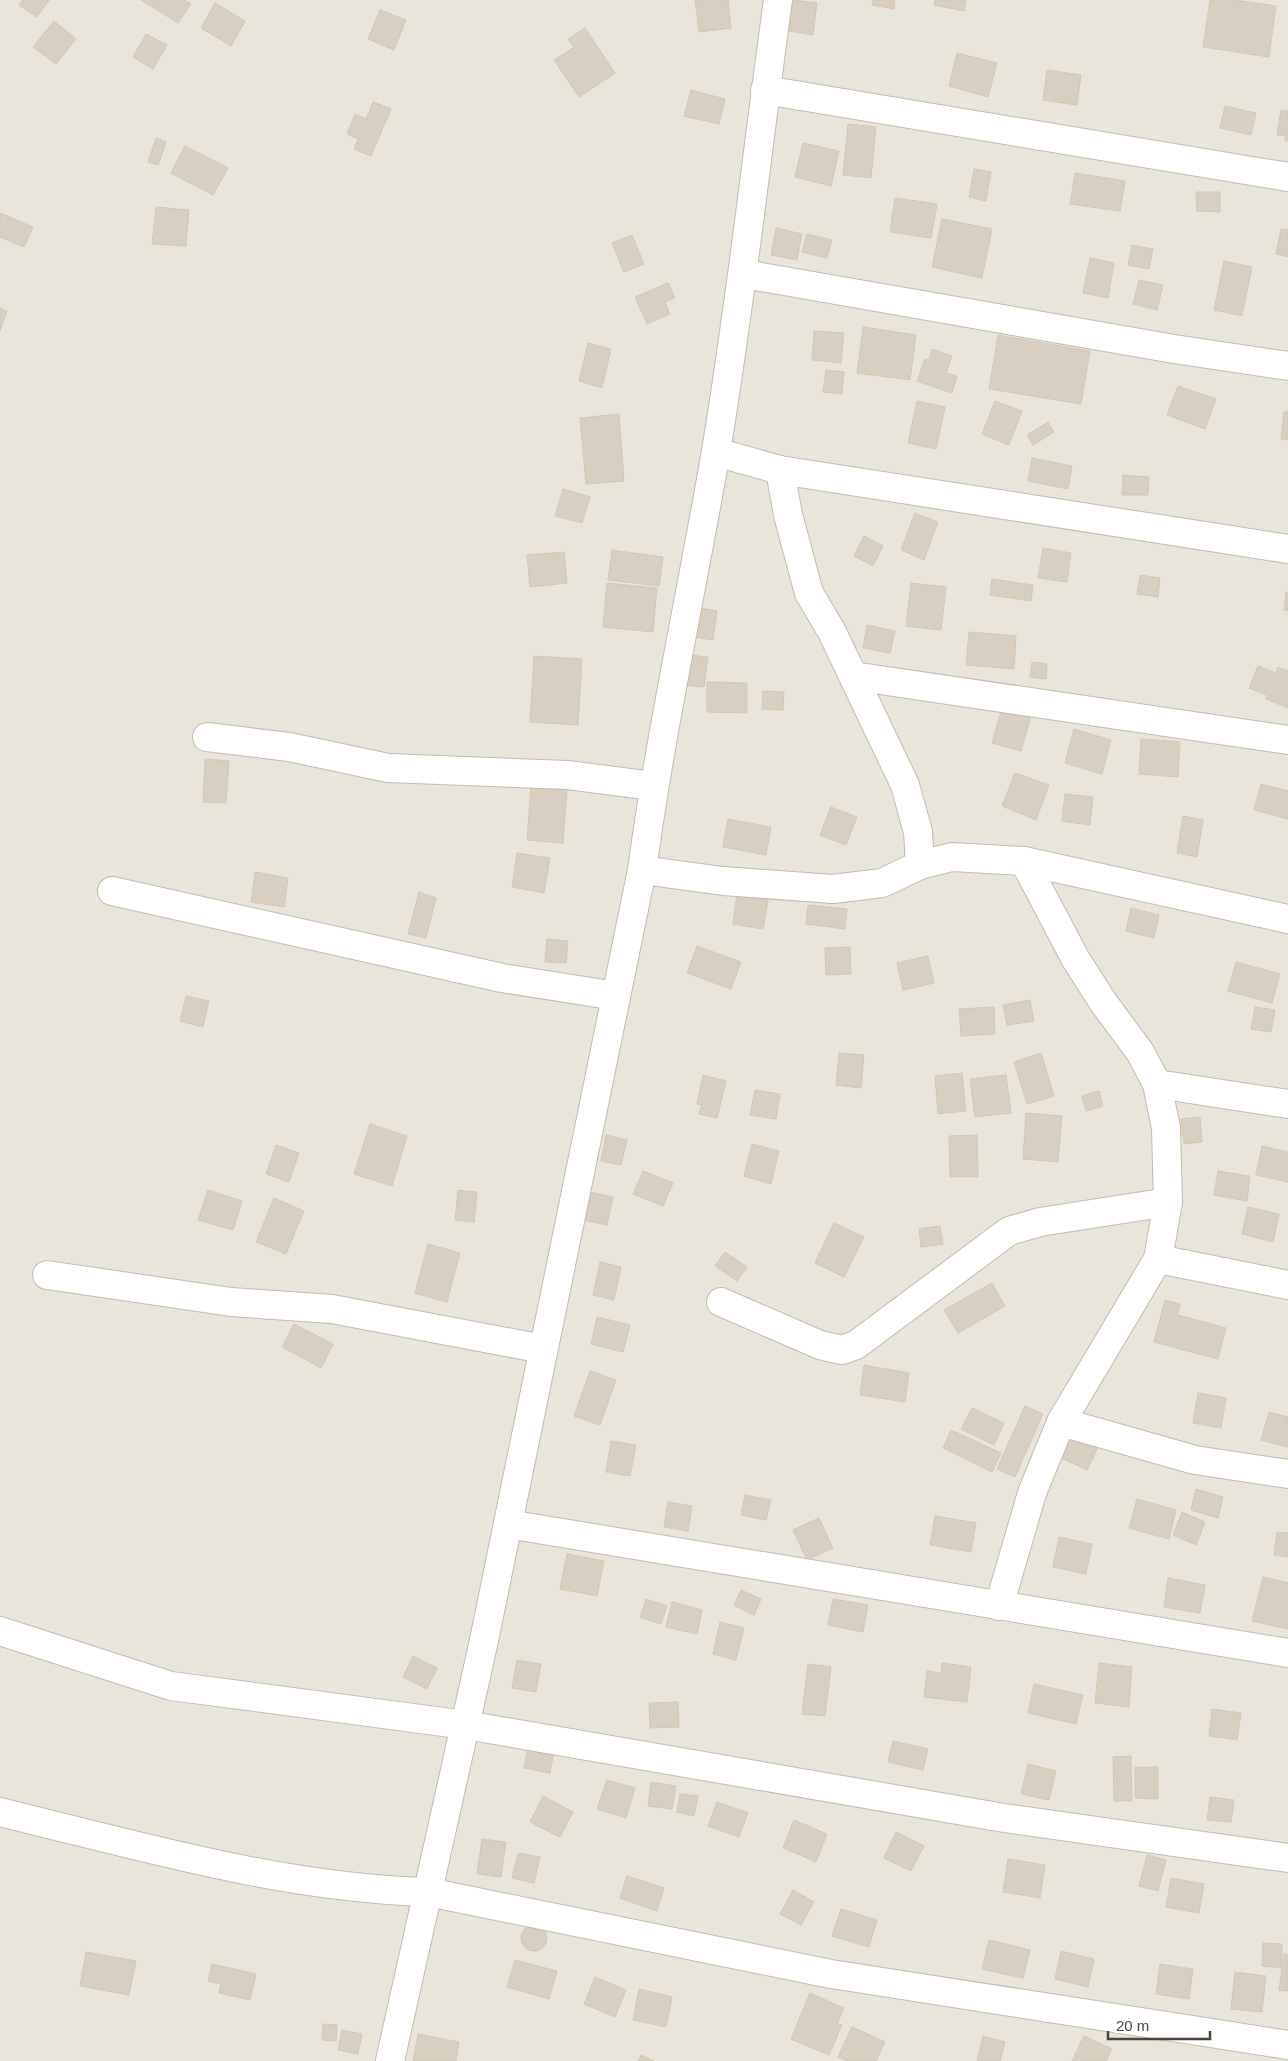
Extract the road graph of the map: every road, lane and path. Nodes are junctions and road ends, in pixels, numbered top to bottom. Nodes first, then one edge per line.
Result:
1 (778, 0) edge
2 (766, 90) junction
3 (1288, 177) edge
4 (744, 274) junction
5 (1288, 366) edge
6 (716, 452) junction
7 (780, 470) junction
8 (1288, 549) edge
9 (853, 676) junction
10 (207, 737) dead end
11 (1288, 740) edge
12 (653, 786) junction
13 (1024, 861) junction
14 (920, 865) junction
15 (642, 870) junction
16 (112, 892) dead end
17 (1288, 919) edge
18 (616, 996) junction
19 (1157, 1084) junction
20 (1288, 1104) edge
21 (1168, 1202) junction
22 (1158, 1259) junction
23 (47, 1276) dead end
24 (1288, 1285) edge
25 (721, 1302) dead end
26 (543, 1349) junction
27 (1061, 1422) junction
28 (1288, 1474) edge
29 (508, 1524) junction
30 (999, 1606) junction
31 (0, 1632) edge
32 (1288, 1653) edge
33 (466, 1725) junction
34 (0, 1812) edge
35 (1288, 1858) edge
36 (428, 1892) junction
37 (1288, 2045) edge
38 (390, 2061) edge

1 - 2 street
2 - 3 street
2 - 4 street
4 - 5 street
4 - 6 street
6 - 7 street
6 - 12 street
7 - 8 street
7 - 9 street
9 - 11 street
9 - 14 street
10 - 12 street
12 - 15 street
13 - 14 street
13 - 17 street
13 - 19 street
14 - 15 street
15 - 18 street
16 - 18 street
18 - 26 street
19 - 20 street
19 - 21 street
21 - 22 street
21 - 25 street
22 - 24 street
22 - 27 street
23 - 26 street
26 - 29 street
27 - 28 street
27 - 30 street
29 - 30 street
29 - 33 street
30 - 32 street
31 - 33 street
33 - 35 street
33 - 36 street
34 - 36 street
36 - 37 street
36 - 38 street

